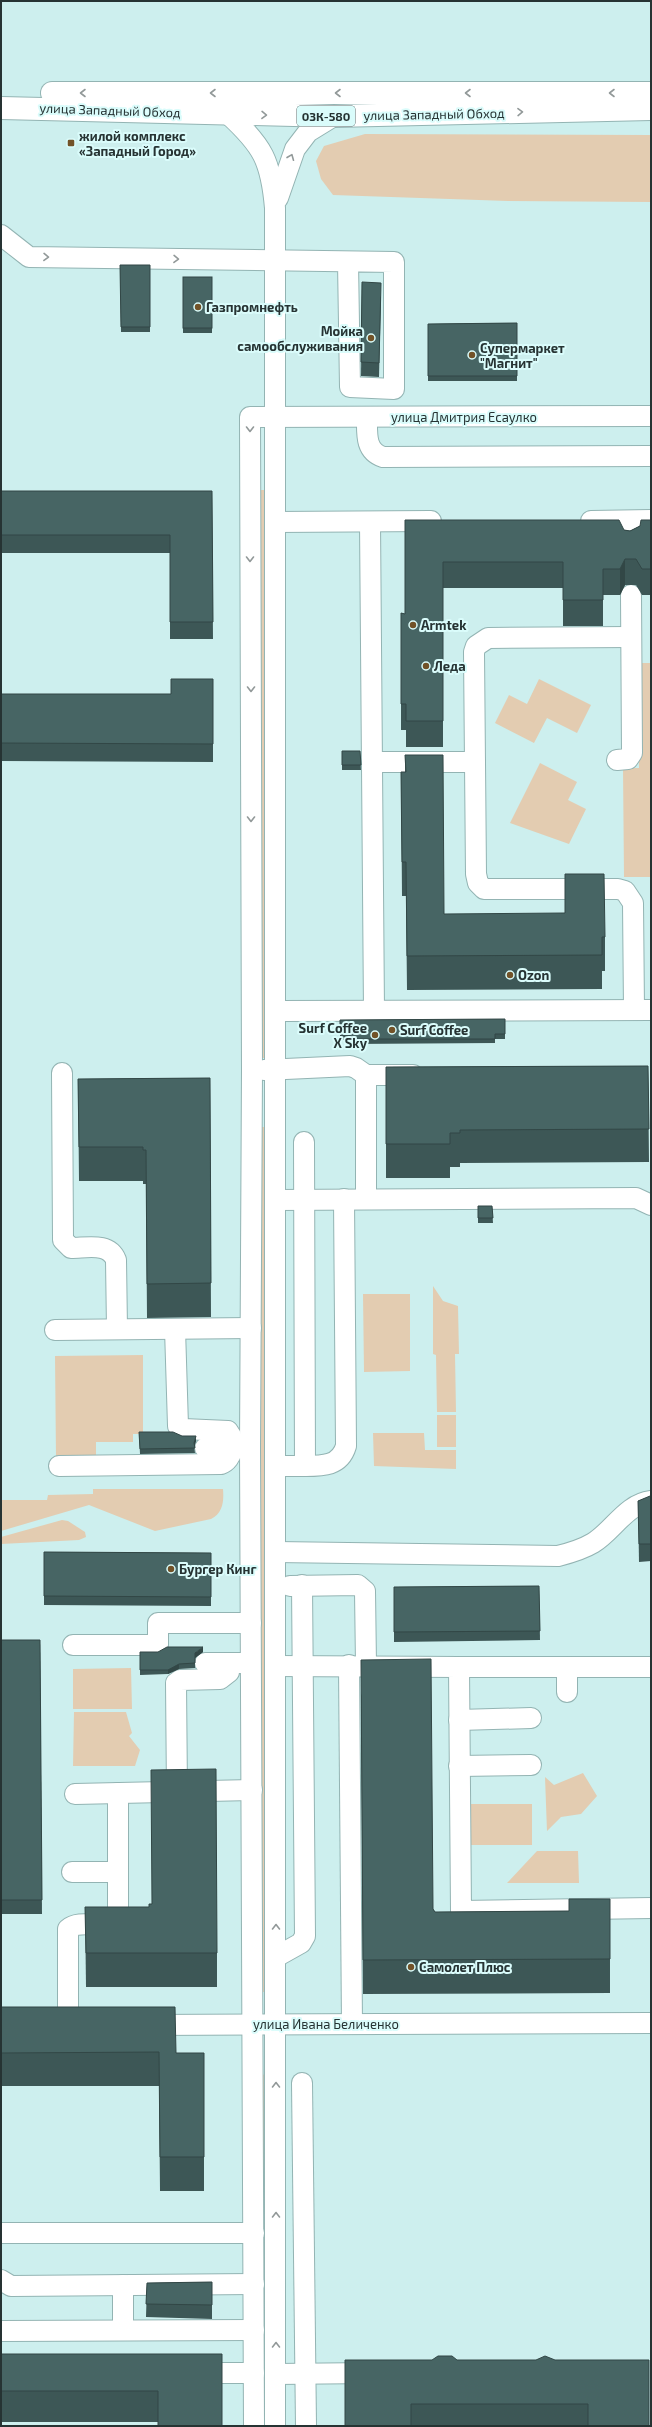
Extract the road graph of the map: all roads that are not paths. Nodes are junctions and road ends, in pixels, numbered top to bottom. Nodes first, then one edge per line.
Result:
1 (1, 93) edge
2 (651, 93) edge
3 (1, 108) edge
4 (651, 109) edge
5 (228, 114) junction
6 (334, 116) junction
7 (276, 208) junction
8 (1, 235) edge
9 (276, 260) junction
10 (348, 262) junction
11 (651, 416) edge
12 (276, 417) junction
13 (367, 417) junction
14 (651, 456) edge
15 (651, 520) edge
16 (449, 521) edge
17 (575, 521) edge
18 (276, 522) junction
19 (370, 522) junction
20 (631, 595) dead end
21 (631, 637) junction
22 (617, 760) dead end
23 (372, 762) junction
24 (481, 764) junction
25 (642, 1010) edge
26 (276, 1011) junction
27 (374, 1011) junction
28 (252, 1070) junction
29 (276, 1070) junction
30 (62, 1072) dead end
31 (366, 1075) junction
32 (429, 1075) edge
33 (304, 1142) dead end
34 (344, 1199) junction
35 (366, 1199) junction
36 (276, 1200) junction
37 (304, 1200) junction
38 (651, 1205) edge
39 (251, 1328) junction
40 (117, 1329) junction
41 (175, 1329) junction
42 (55, 1330) dead end
43 (205, 1448) dead end
44 (241, 1448) junction
45 (59, 1466) dead end
46 (276, 1466) junction
47 (305, 1466) junction
48 (651, 1500) edge
49 (276, 1552) junction
50 (302, 1585) junction
51 (276, 1586) junction
52 (251, 1623) junction
53 (73, 1645) dead end
54 (205, 1663) dead end
55 (229, 1663) junction
56 (252, 1663) junction
57 (358, 1665) junction
58 (276, 1666) junction
59 (302, 1666) junction
60 (459, 1667) junction
61 (566, 1667) junction
62 (651, 1667) edge
63 (567, 1692) dead end
64 (531, 1718) dead end
65 (459, 1720) junction
66 (531, 1765) dead end
67 (460, 1766) junction
68 (252, 1790) junction
69 (177, 1792) junction
70 (118, 1793) junction
71 (75, 1794) dead end
72 (72, 1872) dead end
73 (118, 1872) junction
74 (651, 1908) edge
75 (276, 1957) junction
76 (651, 2023) edge
77 (253, 2024) junction
78 (276, 2024) junction
79 (352, 2024) junction
80 (46, 2025) edge
81 (130, 2025) edge
82 (302, 2083) dead end
83 (1, 2233) edge
84 (254, 2233) junction
85 (1, 2280) edge
86 (254, 2284) junction
87 (123, 2285) junction
88 (123, 2330) junction
89 (254, 2330) junction
90 (1, 2331) edge
91 (254, 2372) junction
92 (175, 2373) edge
93 (392, 2373) edge
94 (276, 2374) junction
95 (305, 2374) junction
96 (254, 2426) edge
97 (276, 2426) edge
98 (306, 2426) edge

2 -> 1 highway, улица Западный Обход / 03К-580
3 - 5 highway, улица Западный Обход / 03К-580
6 -> 4 highway, улица Западный Обход / 03К-580
5 -> 6 highway, улица Западный Обход / 03К-580
5 - 7 street
7 -> 6 street
7 - 9 street
8 -> 9 street
9 - 10 street
9 - 12 street
10 - 10 street
11 - 13 street, улица Дмитрия Есаулко
12 - 13 street, улица Дмитрия Есаулко
12 - 18 street
12 -> 28 street, улица Дмитрия Есаулко
13 - 14 street
15 - 17 street
16 - 19 street
18 - 19 street
18 - 26 street
19 - 23 street
20 - 21 street
21 - 22 street
21 - 24 street
23 - 24 street
23 - 27 street
24 - 25 street
25 - 27 street
26 - 27 street
26 - 29 street
28 - 29 street
28 - 39 street
29 - 31 street
29 - 36 street
30 - 40 street
31 - 32 street
31 - 35 street
33 - 37 street
34 - 35 street
34 - 37 street
34 - 47 street
35 - 38 street
36 - 37 street
36 - 46 street
37 - 47 street
39 - 41 street
39 - 44 street
40 - 41 street
40 - 42 street
41 - 44 street
43 - 44 street
44 - 45 street
44 - 52 street
46 - 47 street
46 - 49 street
48 - 49 street
49 - 51 street
50 - 51 street
50 - 57 street
50 - 59 street
51 - 58 street
52 - 53 street
52 - 56 street
54 - 55 street
55 - 56 street
55 - 69 street
56 - 68 street
57 - 59 street
57 - 60 street
57 - 79 street
58 - 59 street
75 -> 58 street
59 - 75 street
60 - 61 street
60 - 65 street
61 - 62 street
61 - 63 street
64 - 65 street
65 - 67 street
66 - 67 street
67 - 74 street
68 - 69 street
68 - 77 street
69 - 70 street
70 - 71 street
70 - 73 street
72 - 73 street
73 - 80 street
75 - 78 street
76 - 79 street, улица Ивана Беличенко
77 - 78 street, улица Ивана Беличенко
77 - 81 street, улица Ивана Беличенко
77 - 84 street
78 - 79 street, улица Ивана Беличенко
94 -> 78 street
82 - 95 street
83 - 84 street
84 - 86 street
85 - 87 street
86 - 87 street
86 - 89 street
87 - 88 street
88 - 89 street
88 - 90 street
89 - 91 street
91 - 92 street
91 - 96 street
93 - 95 street
94 - 95 street
94 - 97 street
95 - 98 street

